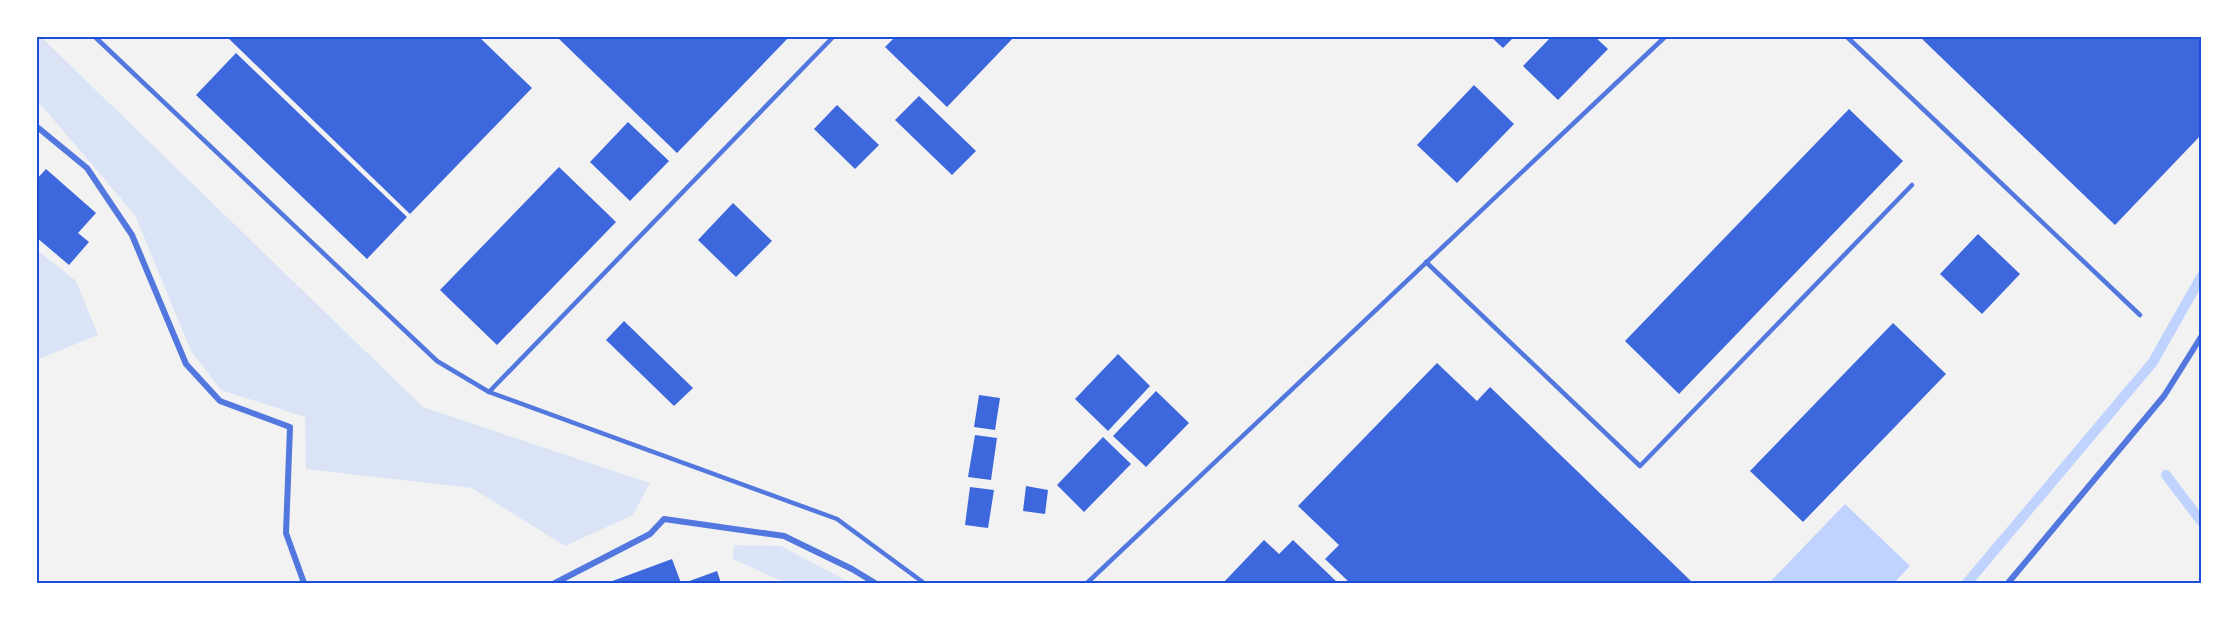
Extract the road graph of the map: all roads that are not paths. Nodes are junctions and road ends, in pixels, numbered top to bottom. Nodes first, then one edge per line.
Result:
1 (94, 36) edge
2 (834, 36) edge
3 (1666, 36) edge
4 (1846, 36) edge
5 (36, 126) edge
6 (1912, 185) dead end
7 (1426, 262) junction
8 (2140, 315) dead end
9 (2201, 337) edge
10 (489, 392) junction
11 (304, 583) edge
12 (555, 583) edge
13 (875, 583) edge
14 (924, 583) edge
15 (1087, 583) edge
16 (2008, 583) edge

1 - 10 lane
2 - 10 lane
3 - 7 lane
4 - 8 lane
5 - 11 street
6 - 7 lane
7 - 15 lane
9 - 16 street
10 - 14 lane
12 - 13 street

